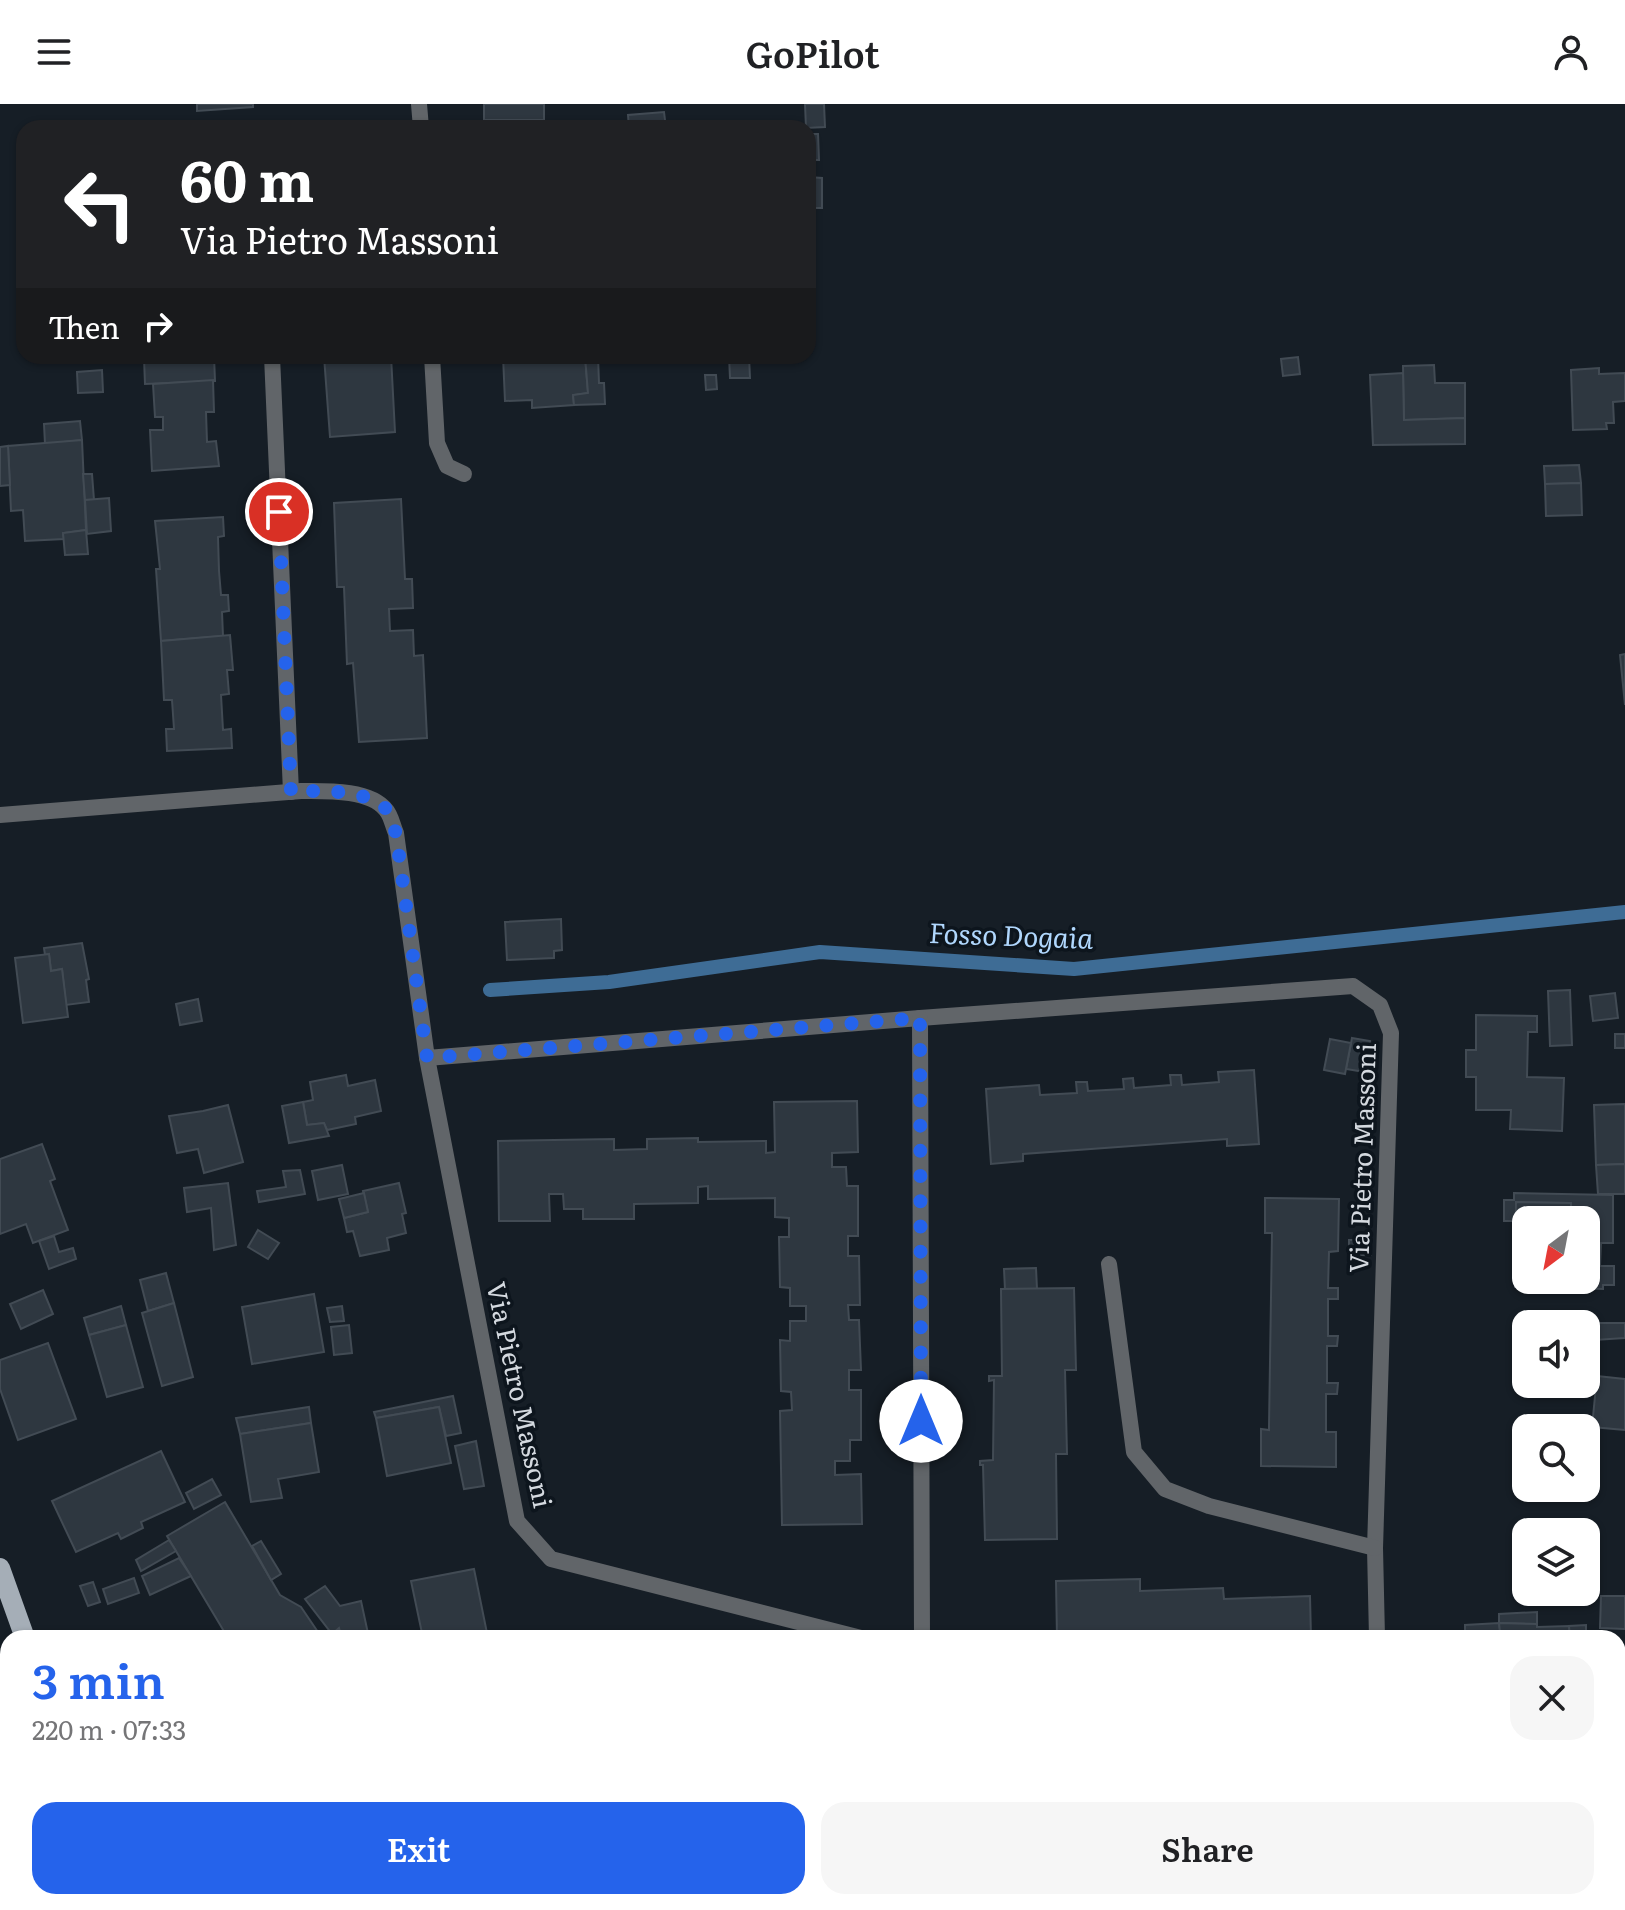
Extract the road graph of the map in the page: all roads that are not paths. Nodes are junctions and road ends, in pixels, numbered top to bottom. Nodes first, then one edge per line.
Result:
1 (272, 364) edge
2 (432, 364) edge
3 (464, 474) dead end
4 (291, 792) junction
5 (0, 815) edge
6 (920, 1018) junction
7 (427, 1058) junction
8 (1109, 1264) dead end
9 (1375, 1548) junction
10 (0, 1568) edge
11 (22, 1630) edge
12 (830, 1630) edge
13 (922, 1630) edge
14 (1377, 1630) edge

1 - 4 street
2 - 3 street
4 - 5 street, Via Pietro Massoni
4 - 7 street, Via Pietro Massoni
6 - 7 street, Via Pietro Massoni
6 - 9 street, Via Pietro Massoni
6 - 13 street
7 - 12 street, Via Pietro Massoni
8 - 9 street
9 - 14 street, Via Pietro Massoni
10 - 11 main road

